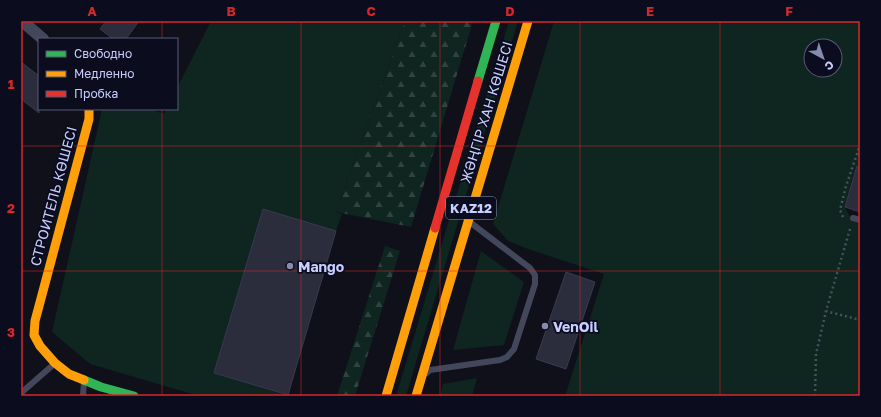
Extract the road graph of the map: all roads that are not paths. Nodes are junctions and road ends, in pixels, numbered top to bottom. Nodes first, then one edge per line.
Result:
1 (22, 21) edge
2 (496, 21) edge
3 (528, 21) edge
4 (42, 38) edge
5 (89, 110) edge
6 (470, 214) junction
7 (55, 363) junction
8 (85, 380) junction
9 (421, 380) junction
10 (21, 393) edge
11 (82, 396) edge
12 (134, 396) edge
13 (386, 396) edge
14 (416, 396) edge

1 - 4 street
2 - 13 main road, ЖӘҢГІР ХАН КӨШЕСІ / KAZ12
3 - 6 main road, ЖӘҢГІР ХАН КӨШЕСІ / KAZ12
5 - 7 main road, СТРОИТЕЛЬ КӨШЕСІ
6 - 9 main road, ЖӘҢГІР ХАН КӨШЕСІ / KAZ12
6 - 9 lane
7 - 8 main road, СТРОИТЕЛЬ КӨШЕСІ
7 - 10 lane
8 - 11 lane
8 - 12 main road, СТРОИТЕЛЬ КӨШЕСІ
9 - 14 main road, ЖӘҢГІР ХАН КӨШЕСІ / KAZ12

